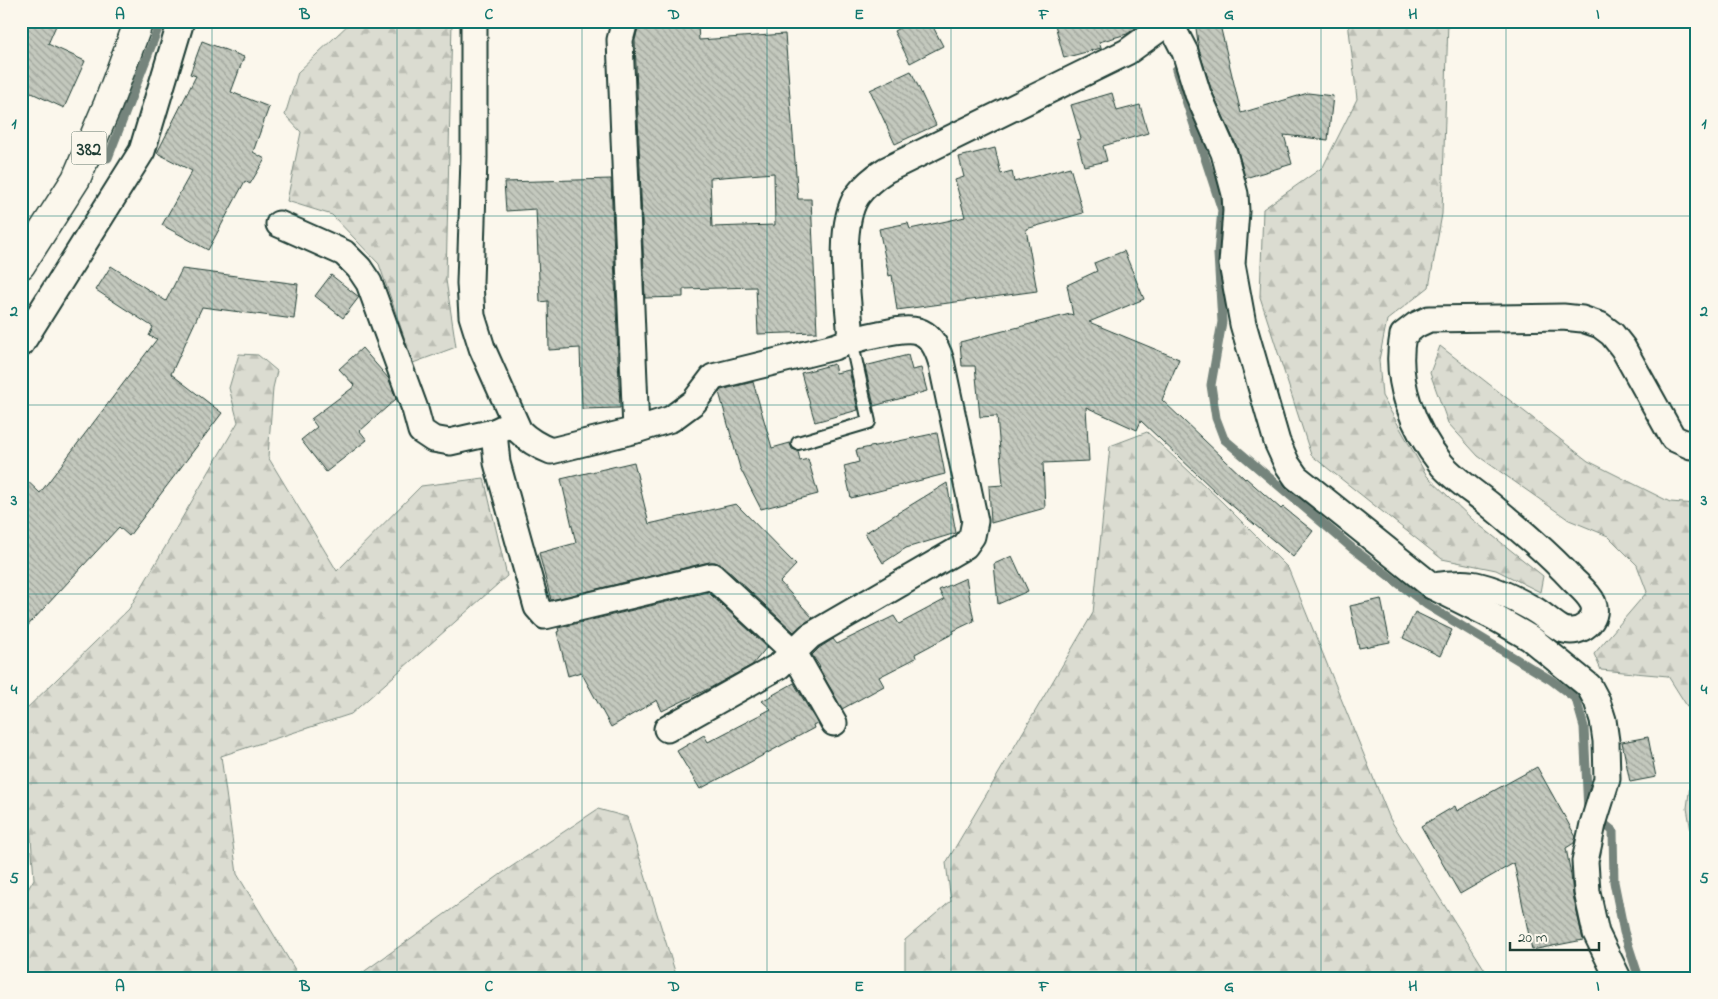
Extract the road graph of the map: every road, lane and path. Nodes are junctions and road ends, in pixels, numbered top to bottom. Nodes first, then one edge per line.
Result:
1 (140, 21) edge
2 (180, 21) edge
3 (474, 21) edge
4 (624, 21) edge
5 (1169, 22) edge
6 (279, 224) dead end
7 (21, 265) edge
8 (852, 340) junction
9 (21, 344) edge
10 (505, 427) junction
11 (636, 430) junction
12 (798, 443) dead end
13 (1697, 446) edge
14 (1432, 586) junction
15 (793, 650) junction
16 (834, 723) dead end
17 (667, 729) dead end
18 (1618, 978) edge

1 - 7 highway, 382
2 - 9 street
3 - 10 street
4 - 11 street
5 - 8 street
5 - 14 street
6 - 10 street
8 - 11 street
8 - 12 lane
8 - 15 street
10 - 11 street
10 - 15 street
13 - 14 street
14 - 18 street
15 - 16 street
15 - 17 street

